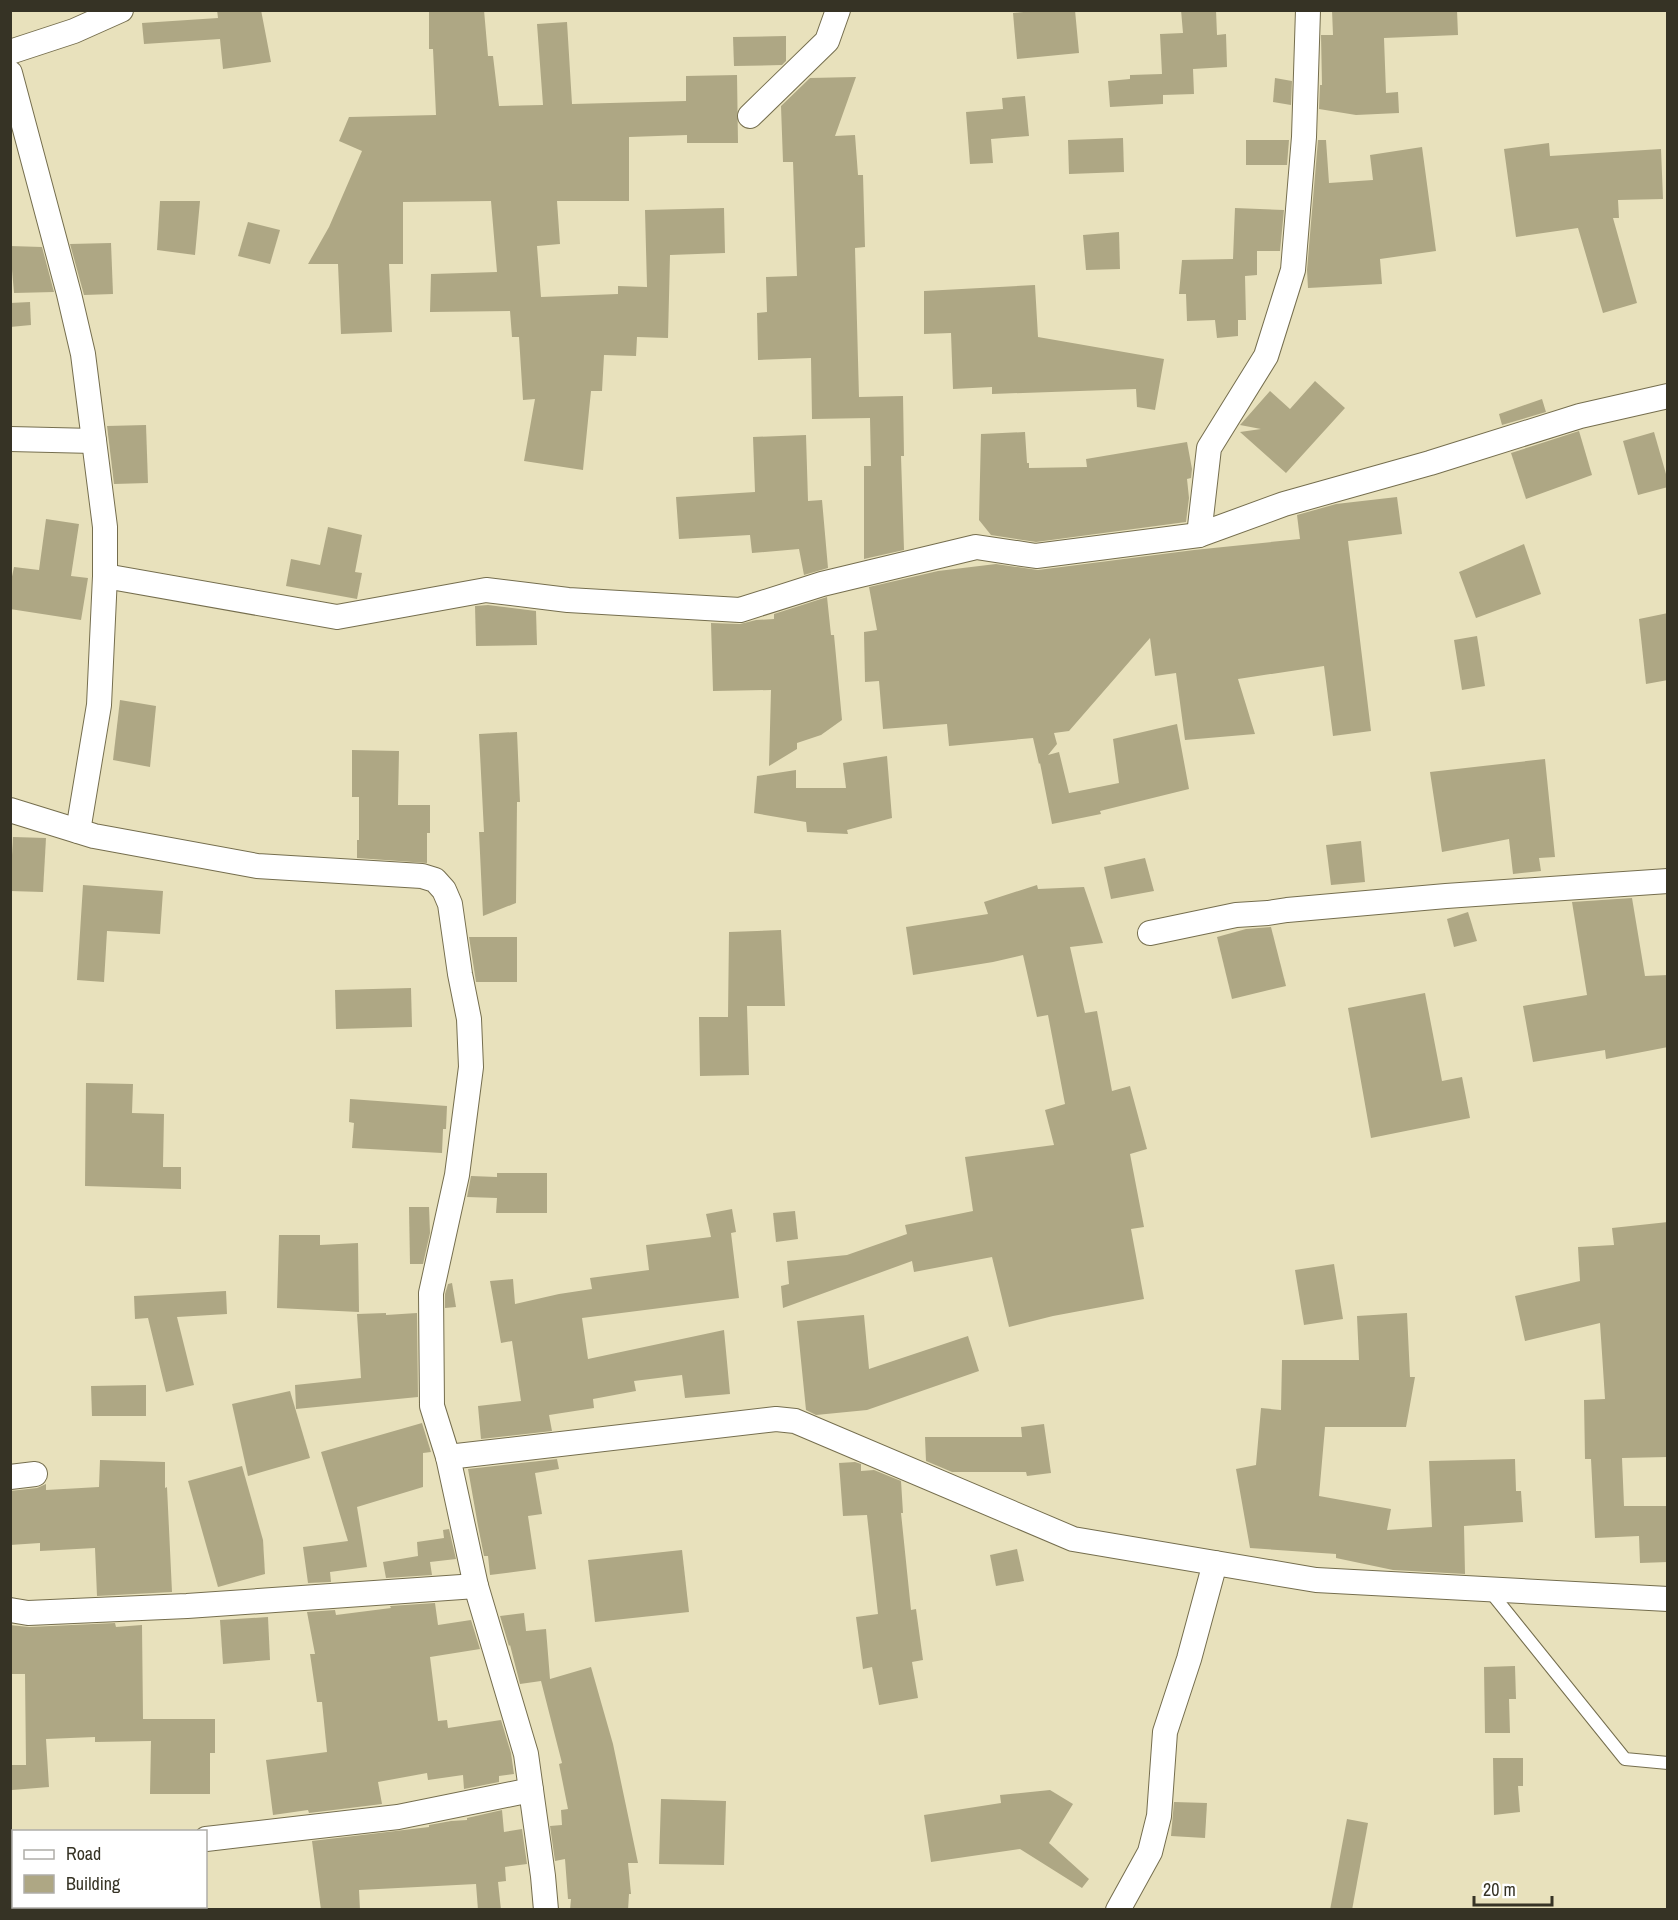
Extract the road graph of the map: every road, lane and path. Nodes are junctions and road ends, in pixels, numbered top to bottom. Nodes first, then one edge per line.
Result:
1 (121, 10) edge
2 (838, 10) edge
3 (1308, 10) edge
4 (10, 52) edge
5 (10, 73) edge
6 (750, 116) dead end
7 (1668, 396) edge
8 (10, 439) edge
9 (94, 441) junction
10 (1199, 535) junction
11 (105, 576) junction
12 (10, 810) edge
13 (78, 831) junction
14 (1668, 881) edge
15 (1150, 933) dead end
16 (448, 1457) junction
17 (35, 1474) dead end
18 (10, 1477) edge
19 (1215, 1563) junction
20 (476, 1586) junction
21 (1489, 1590) junction
22 (1668, 1599) edge
23 (10, 1610) edge
24 (1668, 1763) edge
25 (531, 1790) junction
26 (207, 1839) edge
27 (546, 1910) edge
28 (1118, 1910) edge

1 - 4 street
2 - 6 street
3 - 10 street
5 - 9 street
7 - 10 street
8 - 9 street
9 - 11 street
10 - 11 street
11 - 13 street
12 - 13 street
13 - 16 street
14 - 15 street
16 - 19 street
16 - 20 street
17 - 18 street
19 - 21 street
19 - 28 street
20 - 23 street
20 - 25 street
21 - 22 street
21 - 24 lane
25 - 26 street
25 - 27 street

